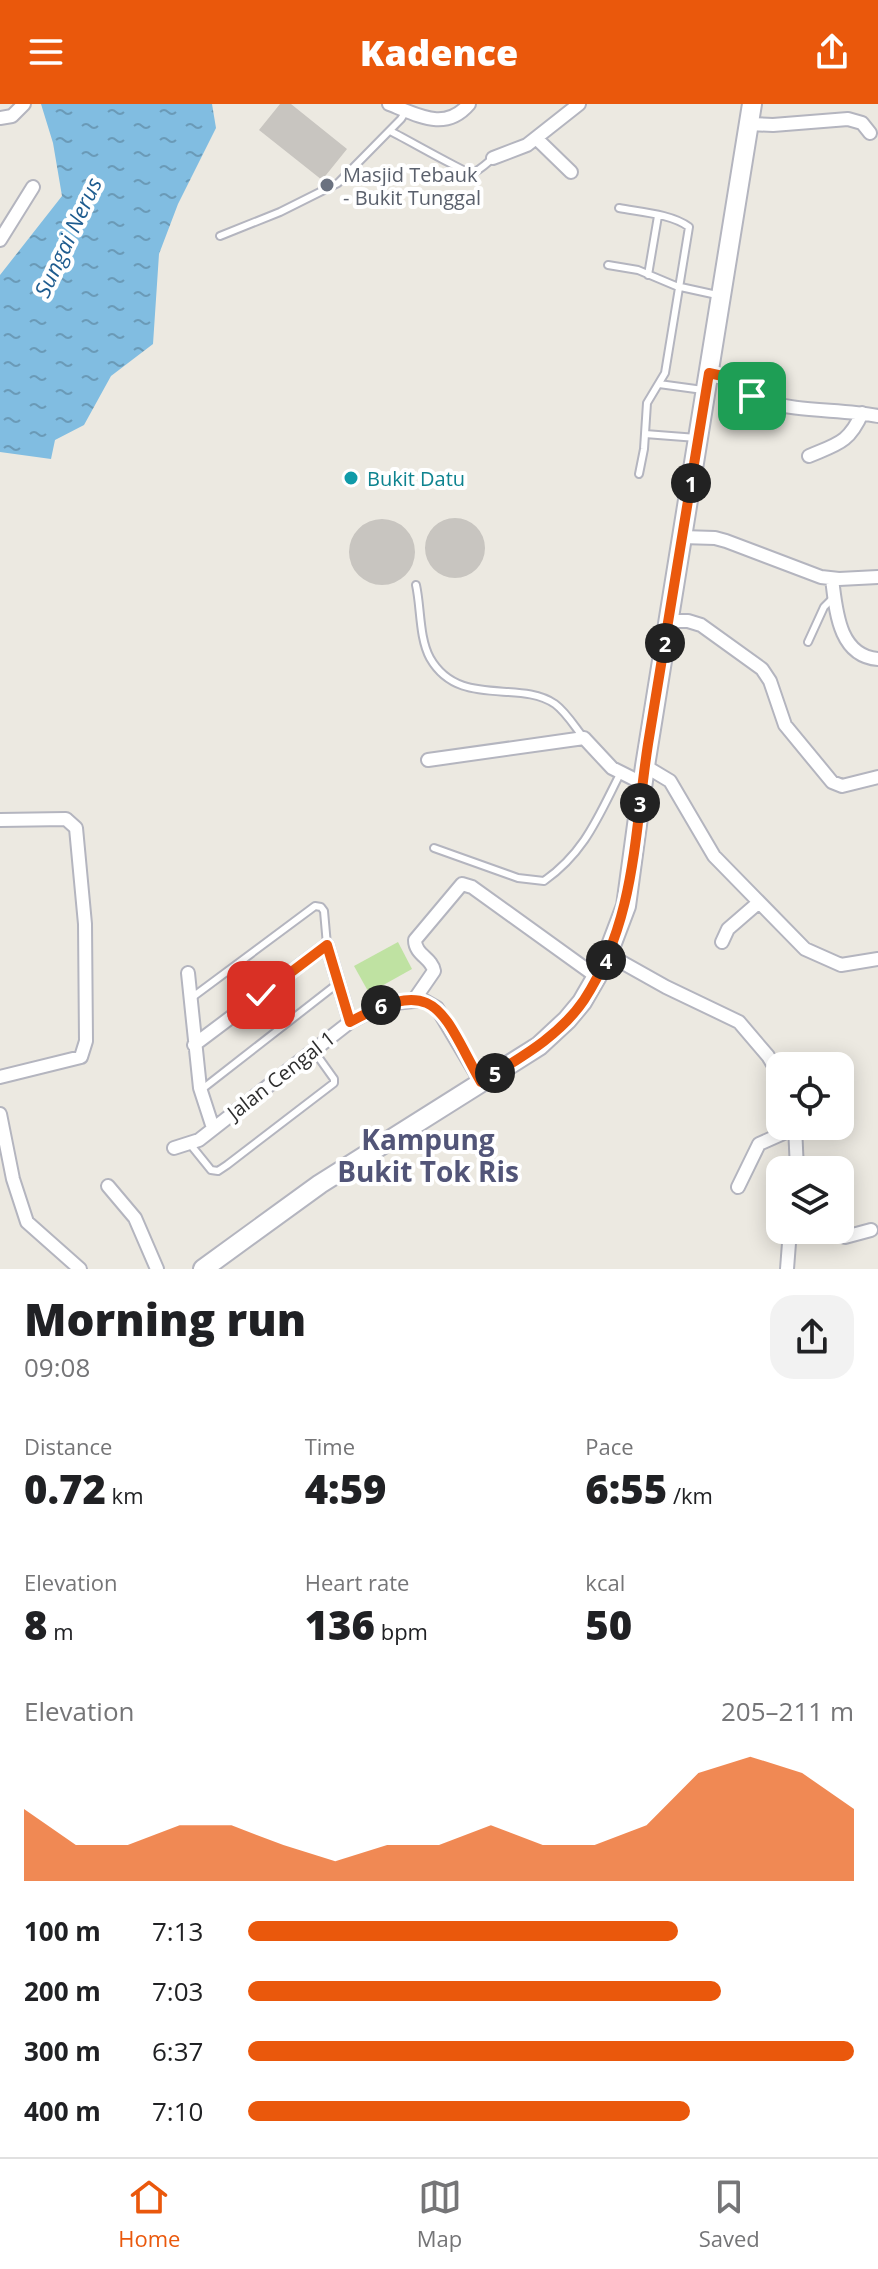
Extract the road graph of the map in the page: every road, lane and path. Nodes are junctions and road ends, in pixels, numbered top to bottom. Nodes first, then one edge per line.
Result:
1 (24, 104) edge
2 (389, 104) edge
3 (469, 104) edge
4 (579, 104) edge
5 (752, 104) edge
6 (406, 110) junction
7 (0, 118) edge
8 (749, 124) junction
9 (390, 131) junction
10 (870, 133) dead end
11 (536, 138) junction
12 (493, 158) joint
13 (571, 172) dead end
14 (33, 187) dead end
15 (619, 208) dead end
16 (658, 216) junction
17 (220, 236) dead end
18 (0, 240) edge
19 (608, 265) dead end
20 (648, 275) junction
21 (679, 287) junction
22 (721, 296) junction
23 (707, 382) junction
24 (659, 384) junction
25 (862, 413) junction
26 (878, 416) edge
27 (645, 434) junction
28 (698, 438) junction
29 (809, 456) dead end
30 (639, 474) dead end
31 (682, 537) junction
32 (878, 577) edge
33 (832, 579) junction
34 (416, 585) dead end
35 (834, 597) junction
36 (668, 621) junction
37 (808, 642) dead end
38 (878, 659) edge
39 (584, 738) junction
40 (428, 760) dead end
41 (620, 774) junction
42 (644, 774) junction
43 (878, 777) edge
44 (0, 820) edge
45 (434, 848) dead end
46 (758, 903) junction
47 (722, 942) dead end
48 (327, 945) junction
49 (609, 955) junction
50 (878, 959) edge
51 (188, 973) dead end
52 (597, 977) junction
53 (337, 984) junction
54 (190, 999) junction
55 (414, 1000) junction
56 (350, 1022) junction
57 (194, 1045) junction
58 (313, 1050) junction
59 (766, 1054) edge
60 (0, 1077) edge
61 (481, 1082) junction
62 (200, 1090) junction
63 (0, 1114) edge
64 (213, 1128) junction
65 (767, 1140) edge
66 (190, 1144) junction
67 (174, 1148) dead end
68 (6, 1179) edge
69 (108, 1186) dead end
70 (738, 1187) dead end
71 (871, 1230) dead end
72 (854, 1235) edge
73 (789, 1244) edge
74 (80, 1269) edge
75 (157, 1269) edge
76 (203, 1269) edge
77 (787, 1269) edge

1 - 7 street
2 - 6 street
3 - 6 street
4 - 11 street
5 - 8 street
6 - 9 lane
8 - 10 street
8 - 22 street
9 - 12 lane
9 - 17 lane
11 - 12 street
11 - 13 street
14 - 18 street
15 - 16 lane
16 - 20 lane
16 - 21 lane
19 - 20 lane
20 - 21 lane
21 - 22 lane
21 - 24 lane
22 - 23 street
23 - 24 lane
23 - 25 street
23 - 28 street
24 - 27 lane
25 - 26 street
25 - 29 street
27 - 28 lane
27 - 30 lane
28 - 31 street
31 - 33 street
31 - 36 street
32 - 33 street
33 - 35 street
34 - 39 lane
35 - 37 lane
35 - 38 street
36 - 42 street
36 - 43 street
39 - 40 street
39 - 41 street
41 - 42 street
41 - 45 lane
42 - 46 street
42 - 49 street
44 - 60 street
46 - 47 street
46 - 50 street
48 - 53 street
48 - 54 lane
48 - 57 street
49 - 52 street
49 - 59 street
51 - 54 street
52 - 55 street
52 - 61 street
53 - 56 street
53 - 62 lane
54 - 57 street
55 - 56 street, Jalan Cengal 1
55 - 61 street
56 - 58 street, Jalan Cengal 1
57 - 62 street
58 - 64 street, Jalan Cengal 1
58 - 66 lane
61 - 76 street
62 - 64 street
63 - 68 street
64 - 66 street, Jalan Cengal 1
65 - 70 street
66 - 67 street
68 - 74 street
69 - 75 street
71 - 72 street
73 - 77 street

